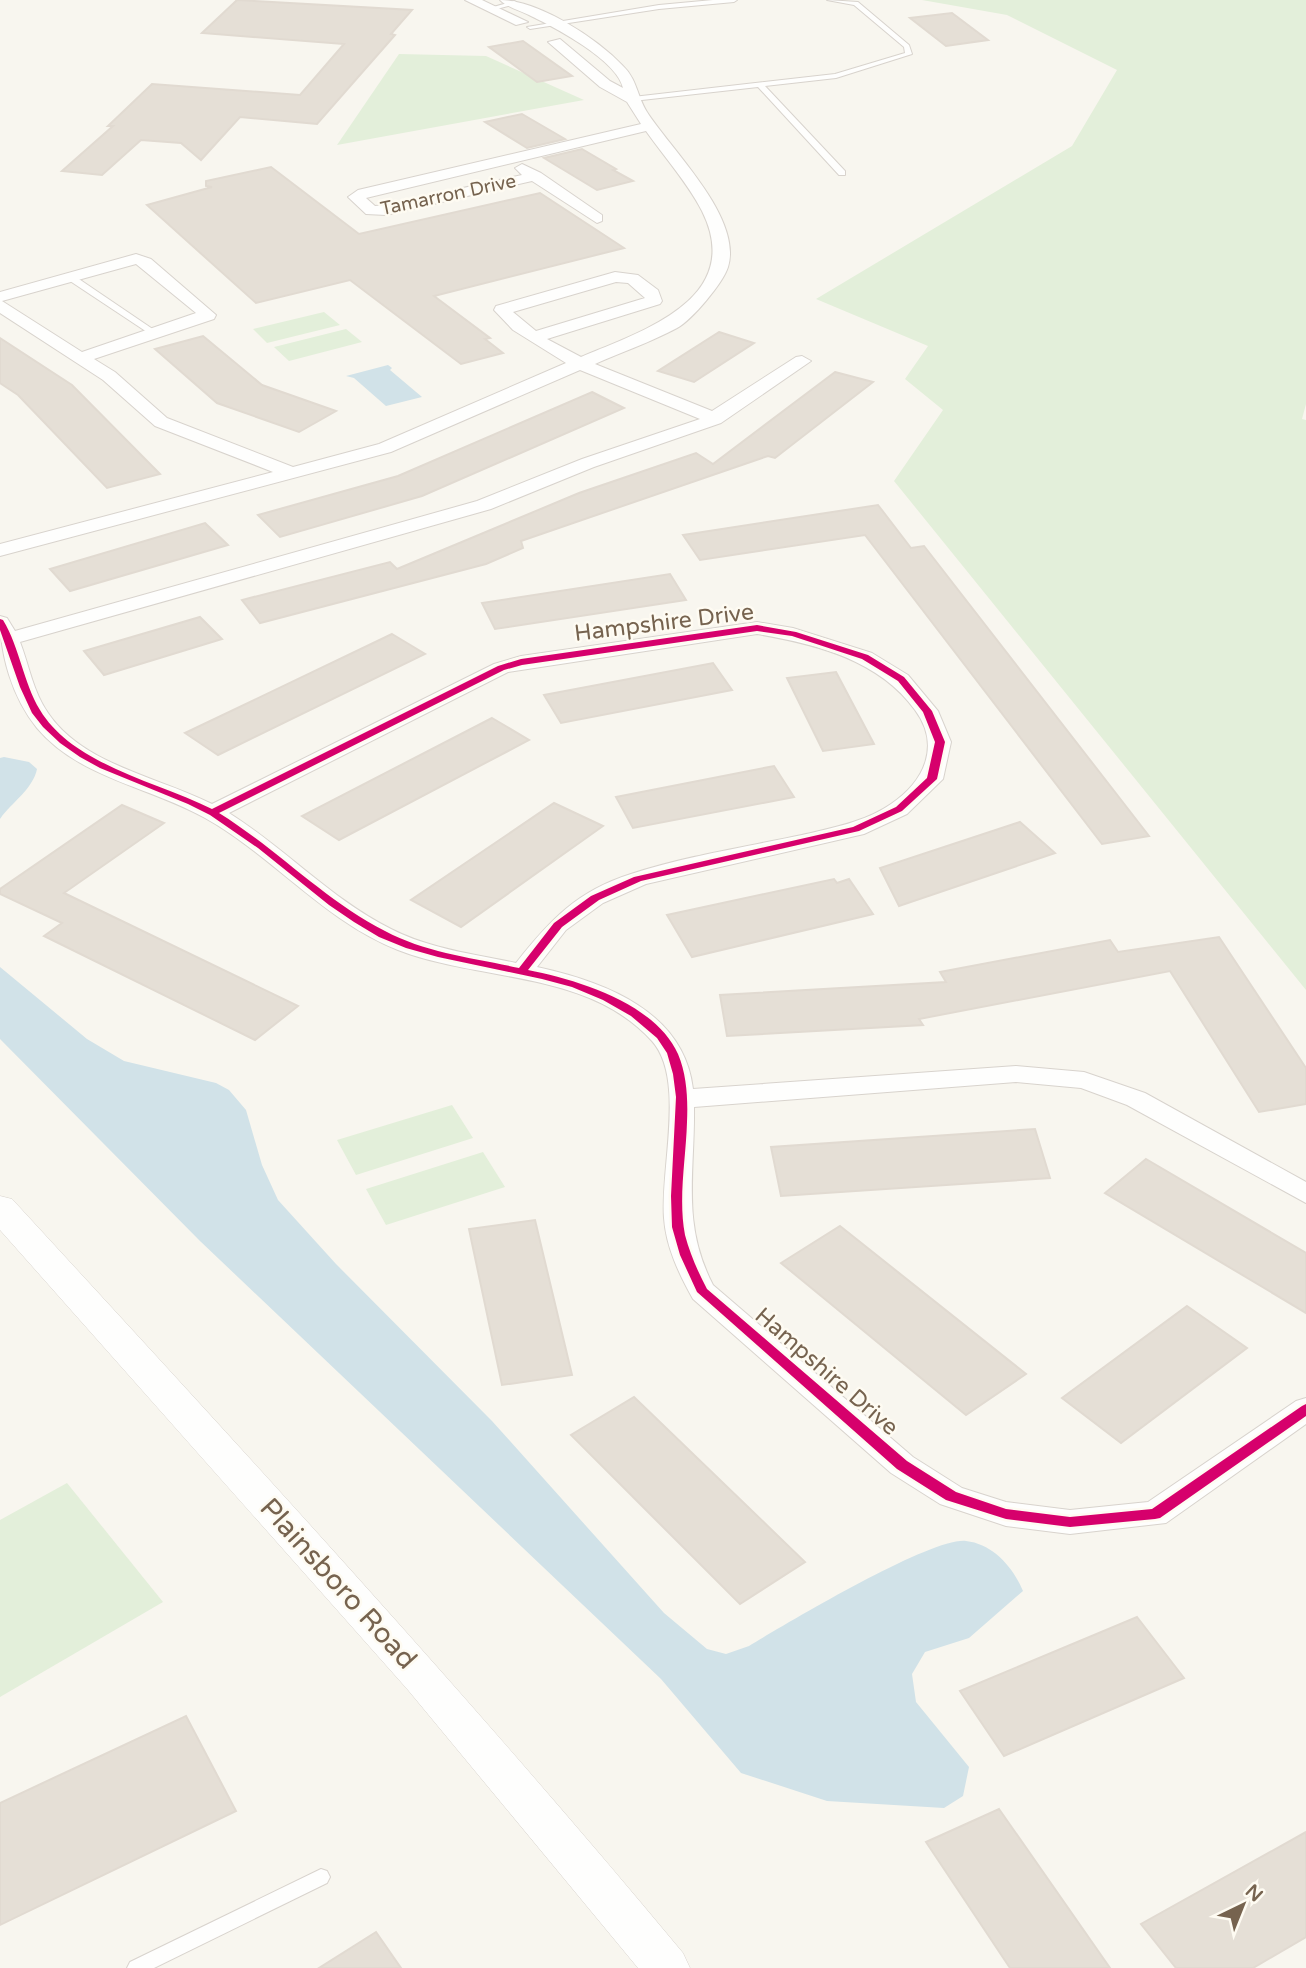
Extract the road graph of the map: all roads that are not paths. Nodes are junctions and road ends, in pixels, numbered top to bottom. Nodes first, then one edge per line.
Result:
1 (471, 0) edge
2 (734, 0) edge
3 (830, 0) edge
4 (510, 1) edge
5 (493, 8) junction
6 (555, 23) junction
7 (530, 27) junction
8 (760, 85) junction
9 (633, 99) junction
10 (649, 126) junction
11 (509, 160) junction
12 (842, 173) dead end
13 (536, 176) junction
14 (597, 218) dead end
15 (69, 277) junction
16 (0, 297) edge
17 (0, 306) edge
18 (156, 334) junction
19 (536, 338) junction
20 (80, 358) junction
21 (802, 361) dead end
22 (582, 364) junction
23 (715, 419) junction
24 (295, 474) junction
25 (0, 551) edge
26 (4, 639) edge
27 (212, 812) junction
28 (521, 972) junction
29 (680, 1099) junction
30 (1306, 1194) edge
31 (0, 1208) edge
32 (1306, 1409) edge
33 (321, 1877) dead end
34 (136, 1968) edge
35 (667, 1968) edge

1 - 5 street
2 - 6 lane
3 - 8 lane
4 - 5 lane
4 - 6 street
5 - 7 street
6 - 7 lane
6 - 9 street
7 - 9 street
8 - 9 lane
8 - 12 lane
9 - 10 street
10 - 11 street, Tamarron Drive
10 - 22 street
11 - 13 street, Tamarron Drive
11 - 13 street, Tamarron Drive
13 - 14 street, Tamarron Drive
15 - 16 street
15 - 18 lane
15 - 18 street
17 - 20 street
18 - 20 street
19 - 19 street
19 - 22 street
20 - 24 street
21 - 23 street, Hampshire Drive
22 - 23 street
22 - 24 street
23 - 26 street, Hampshire Drive
24 - 25 street
26 - 27 street, Hampshire Drive
27 - 28 street, Hampshire Drive
27 - 28 street, Hampshire Drive
28 - 29 street, Hampshire Drive
29 - 30 street
29 - 32 street, Hampshire Drive
31 - 35 street, Plainsboro Road
33 - 34 lane

